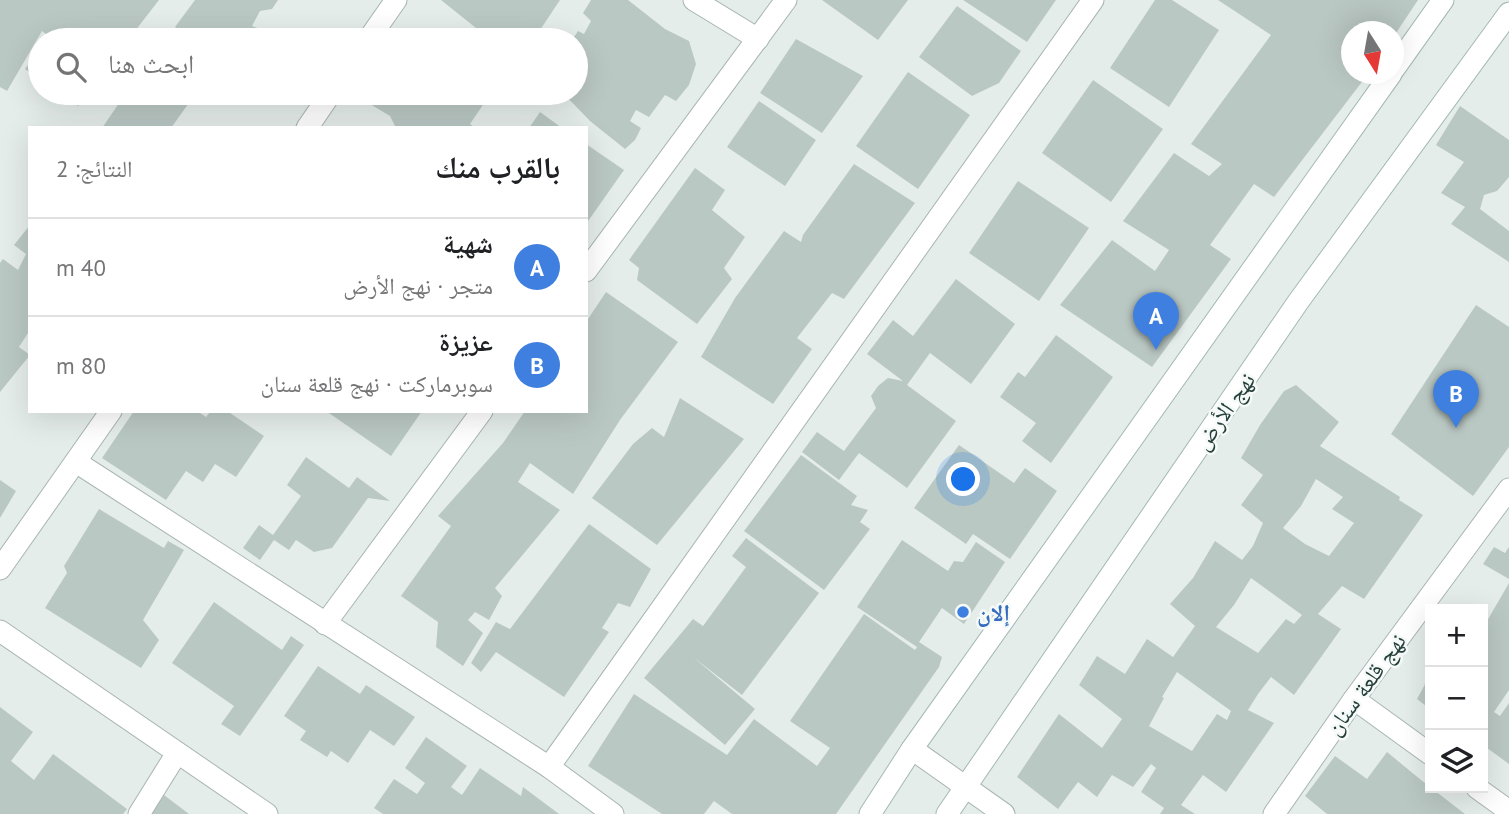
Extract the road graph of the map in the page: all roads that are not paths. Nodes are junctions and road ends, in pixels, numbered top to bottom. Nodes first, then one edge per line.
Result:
1 (396, 0) edge
2 (694, 0) edge
3 (786, 0) edge
4 (1093, 0) edge
5 (1443, 0) edge
6 (1509, 13) edge
7 (376, 28) edge
8 (758, 39) junction
9 (1404, 54) edge
10 (1383, 84) edge
11 (323, 105) edge
12 (308, 126) edge
13 (588, 268) edge
14 (110, 413) edge
15 (481, 413) edge
16 (76, 462) junction
17 (1509, 489) edge
18 (0, 569) edge
19 (325, 624) junction
20 (0, 631) edge
21 (1354, 699) junction
22 (912, 749) junction
23 (1425, 750) edge
24 (177, 752) junction
25 (549, 766) junction
26 (965, 787) junction
27 (1484, 793) edge
28 (1509, 811) edge
29 (139, 814) edge
30 (267, 814) edge
31 (613, 814) edge
32 (870, 814) edge
33 (947, 814) edge
34 (1004, 814) edge
35 (1274, 814) edge

1 - 7 street
2 - 8 street
3 - 8 street
4 - 25 street
5 - 9 street
6 - 26 street, نهج الأرض
8 - 13 street
10 - 22 street
11 - 12 street
14 - 16 street
15 - 19 street
16 - 18 street
16 - 19 street
17 - 21 street, نهج قلعة سنان
19 - 25 street
20 - 24 street
21 - 23 street
21 - 35 street, نهج قلعة سنان
22 - 26 street
22 - 32 street
24 - 29 street
24 - 30 street
25 - 31 street
26 - 33 street, نهج الأرض
26 - 34 street
27 - 28 street

